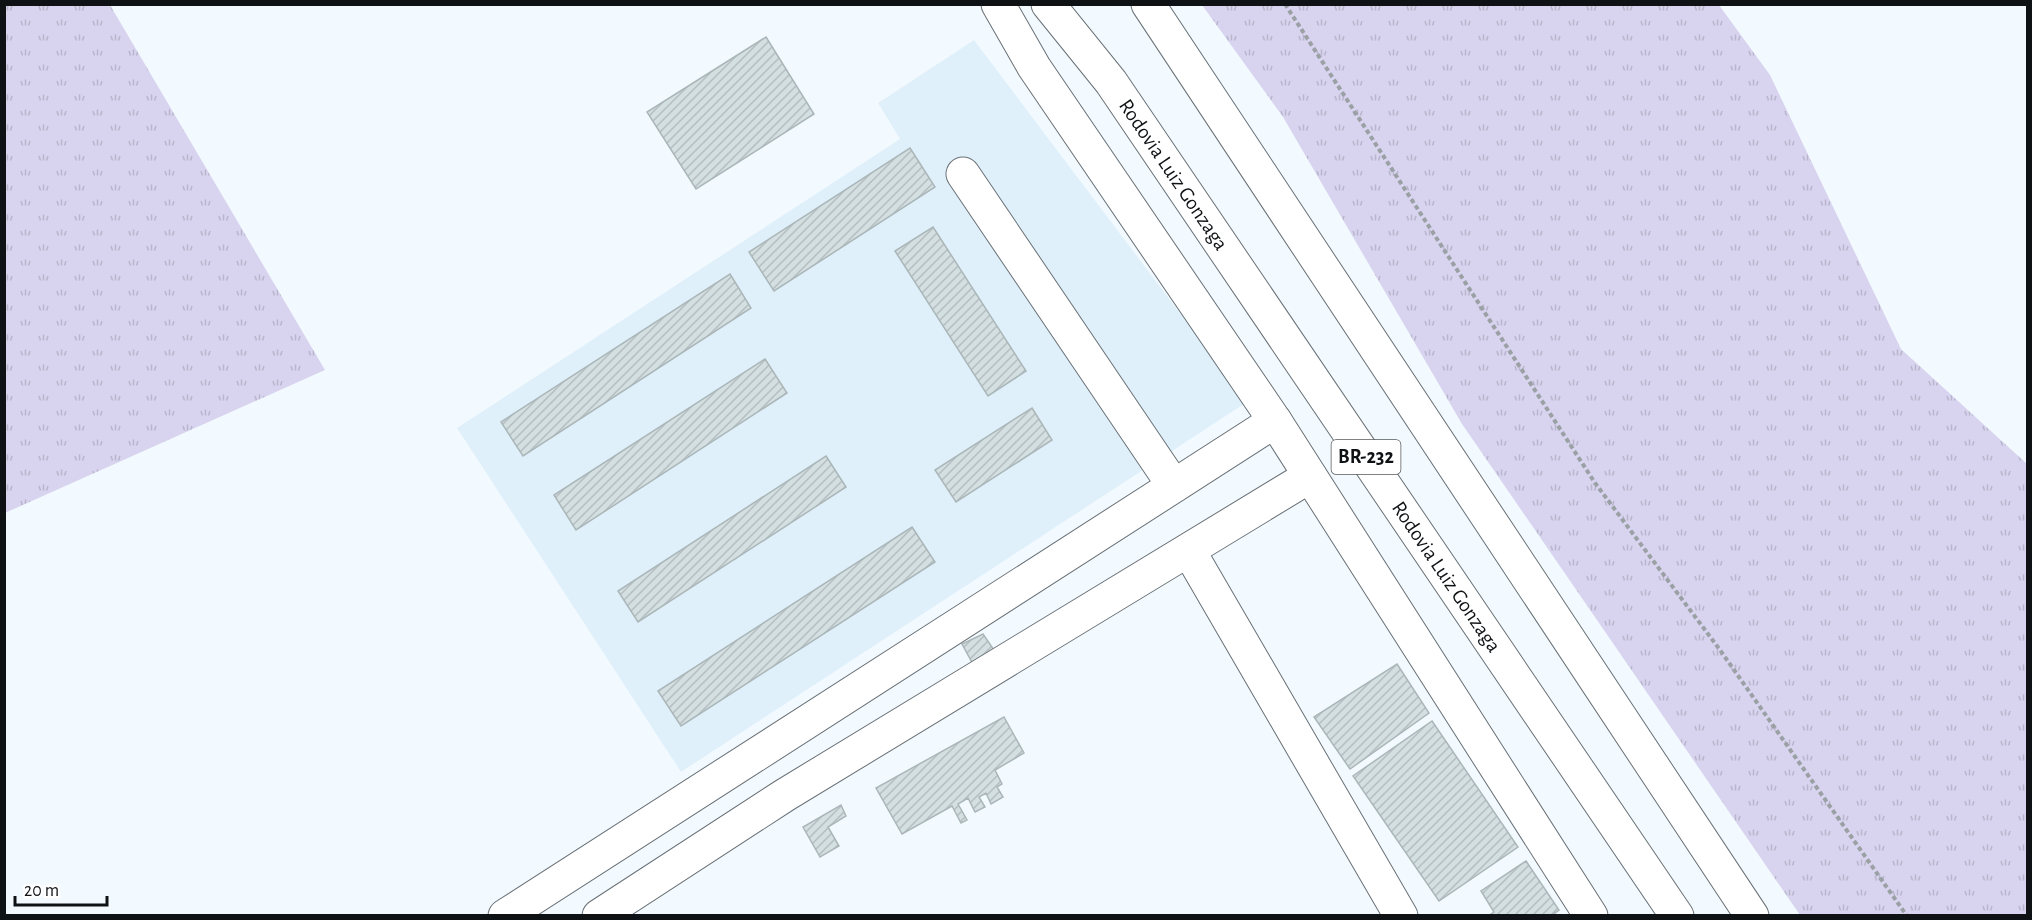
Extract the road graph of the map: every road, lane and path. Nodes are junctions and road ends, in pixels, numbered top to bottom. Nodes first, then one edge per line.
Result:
1 (999, 4) edge
2 (1048, 4) edge
3 (1148, 4) edge
4 (1285, 4) edge
5 (963, 174) dead end
6 (1275, 421) junction
7 (1310, 476) junction
8 (1174, 486) junction
9 (1190, 551) junction
10 (1584, 913) edge
11 (505, 915) edge
12 (599, 915) edge
13 (1401, 915) edge
14 (1677, 915) edge
15 (1752, 915) edge
16 (1907, 915) edge

1 - 6 main road, BR-232
2 - 14 main road, Rodovia Luiz Gonzaga / BR-232
3 - 15 main road, BR-232
4 - 16 path
5 - 8 main road
6 - 7 main road, BR-232
6 - 8 main road
7 - 9 main road
7 - 10 main road, BR-232
8 - 11 main road
9 - 12 main road
9 - 13 main road

